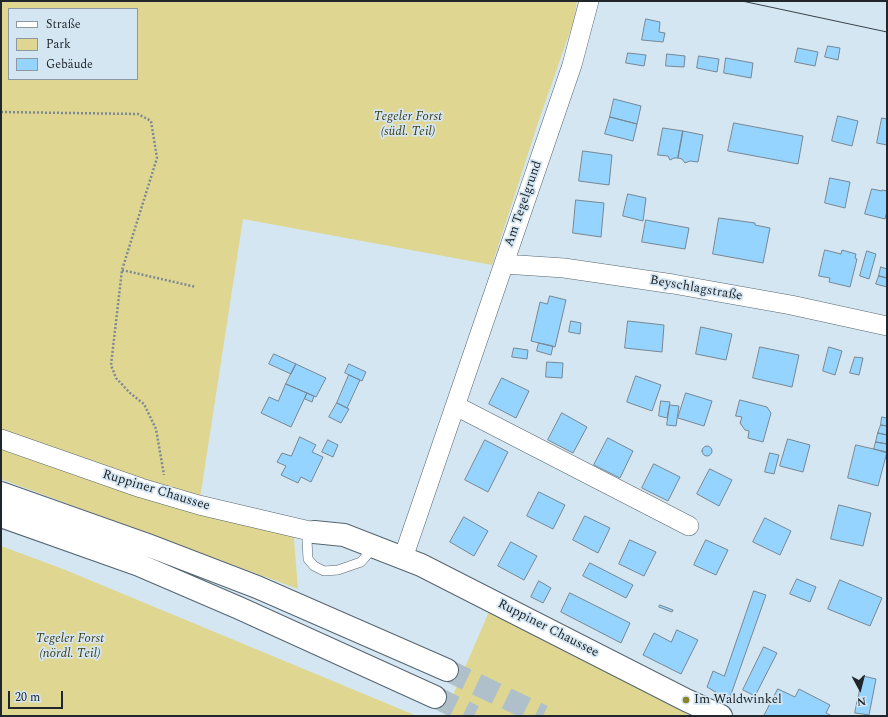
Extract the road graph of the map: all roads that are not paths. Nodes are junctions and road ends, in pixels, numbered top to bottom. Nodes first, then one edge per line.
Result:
1 (589, 1) edge
2 (504, 264) junction
3 (887, 326) edge
4 (456, 406) junction
5 (1, 439) edge
6 (1, 494) edge
7 (1, 516) edge
8 (689, 526) dead end
9 (314, 532) junction
10 (374, 547) junction
11 (403, 558) junction
12 (447, 670) tunnel mouth
13 (435, 697) tunnel mouth
14 (721, 716) edge

1 - 2 street, Am Tegelgrund
2 - 3 street, Beyschlagstraße
2 - 4 street, Am Tegelgrund
4 - 8 street
4 - 11 street, Am Tegelgrund
5 - 9 street, Ruppiner Chaussee
6 - 12 main road
7 - 13 main road
9 - 10 main road, Ruppiner Chaussee
9 - 10 lane
10 - 11 main road, Ruppiner Chaussee
11 - 14 main road, Ruppiner Chaussee

